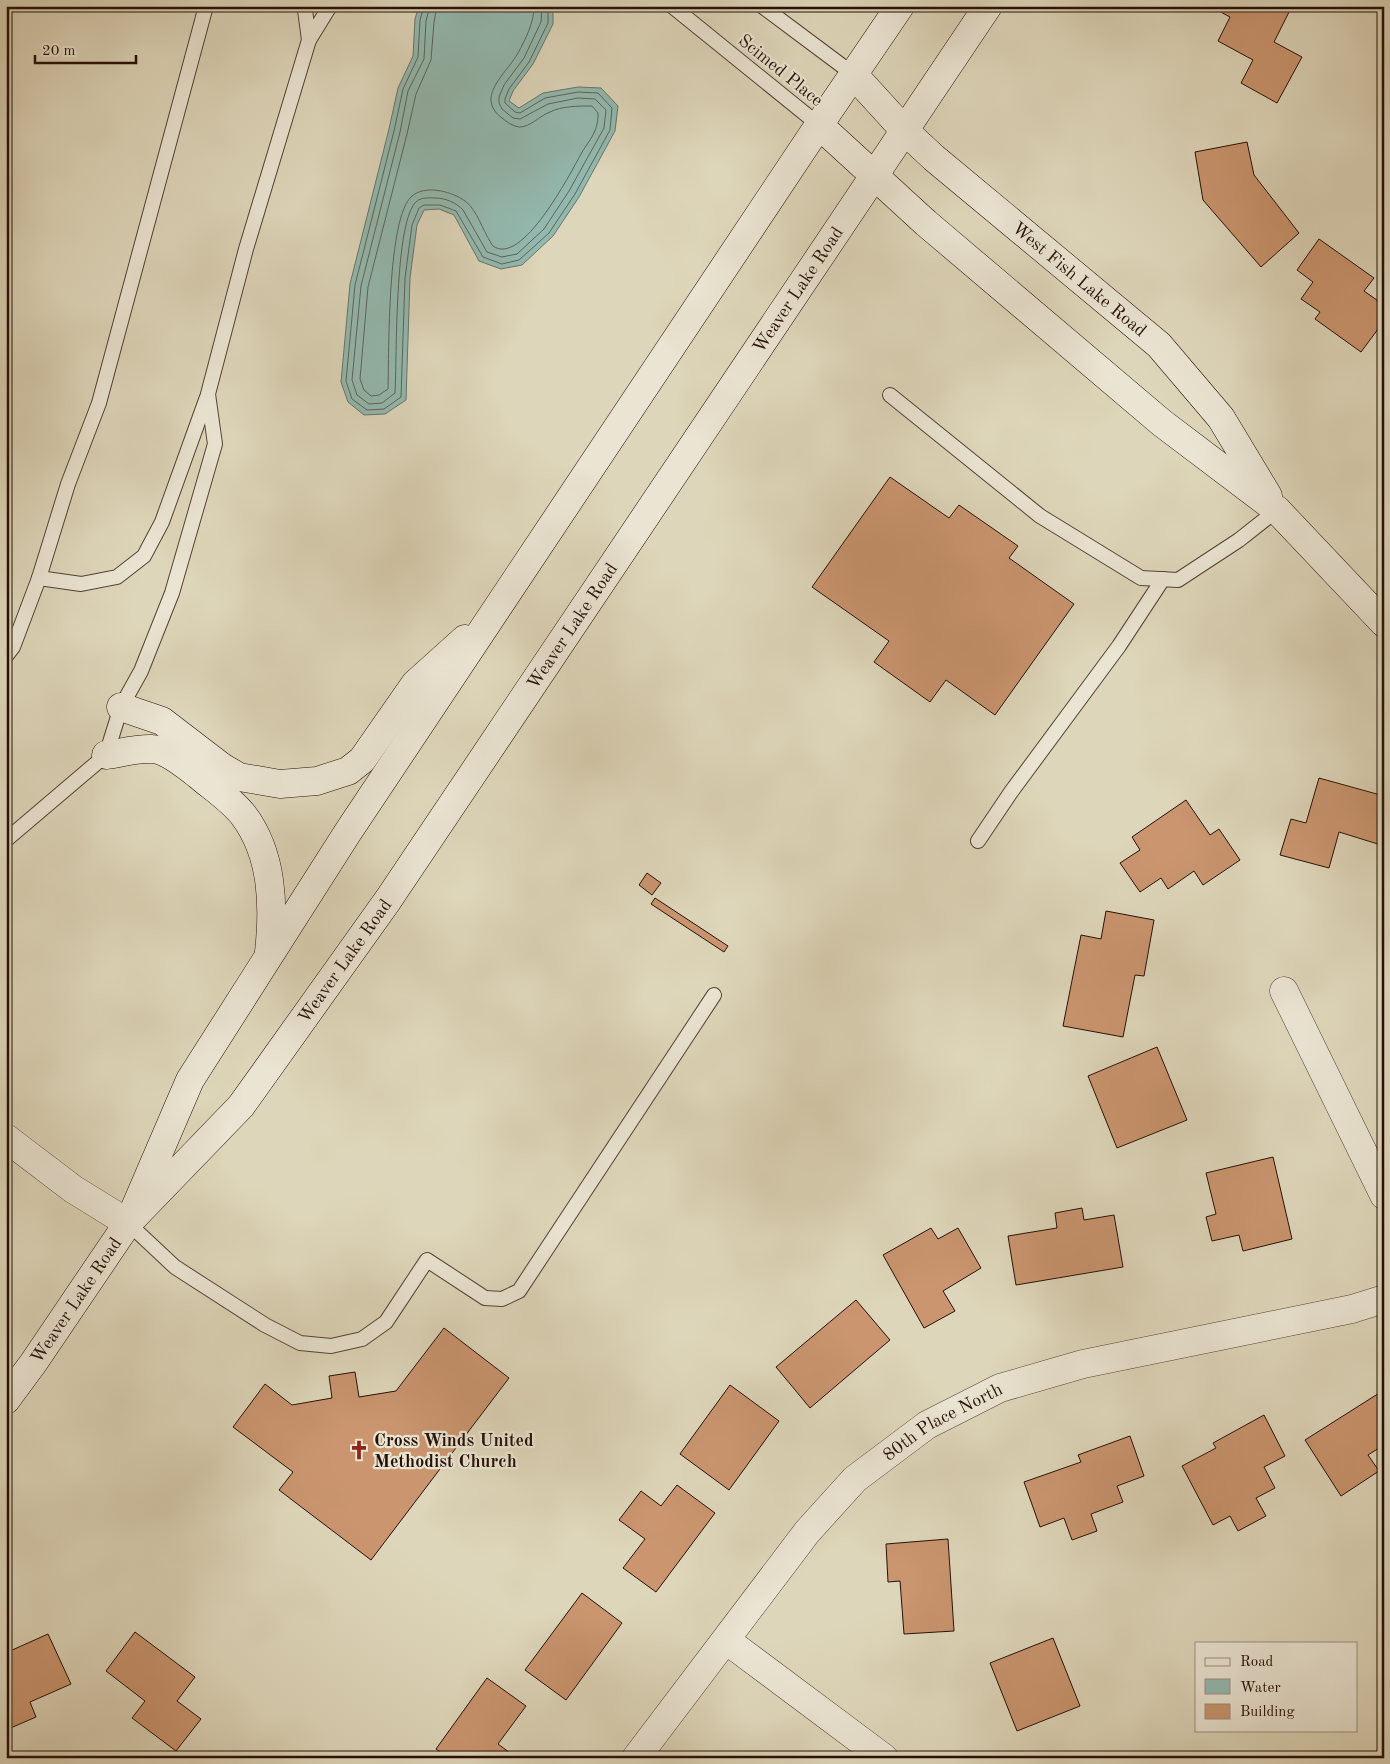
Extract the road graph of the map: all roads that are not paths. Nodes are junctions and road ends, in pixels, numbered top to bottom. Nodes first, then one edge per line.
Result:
1 (206, 6) edge
2 (306, 6) edge
3 (330, 6) edge
4 (672, 6) edge
5 (762, 6) edge
6 (900, 6) edge
7 (988, 6) edge
8 (309, 40) junction
9 (853, 74) junction
10 (819, 125) junction
11 (905, 130) junction
12 (874, 177) junction
13 (208, 394) junction
14 (890, 395) dead end
15 (1277, 510) junction
16 (39, 578) junction
17 (1163, 579) junction
18 (494, 613) junction
19 (1384, 623) edge
20 (6, 656) edge
21 (120, 707) junction
22 (106, 755) junction
23 (6, 840) edge
24 (978, 841) dead end
25 (269, 957) junction
26 (1284, 991) dead end
27 (714, 995) dead end
28 (6, 1138) edge
29 (1384, 1196) edge
30 (128, 1224) junction
31 (1384, 1299) edge
32 (6, 1400) edge
33 (726, 1640) junction
34 (636, 1758) edge
35 (884, 1758) edge

1 - 16 lane
2 - 8 lane
3 - 8 lane
4 - 10 lane, Scimed Place
5 - 9 lane
6 - 9 main road, Weaver Lake Road
7 - 11 main road, Weaver Lake Road
8 - 13 lane
9 - 10 main road, Weaver Lake Road
9 - 11 main road, West Fish Lake Road
10 - 12 main road, West Fish Lake Road
10 - 18 main road, Weaver Lake Road
11 - 12 main road, Weaver Lake Road
11 - 15 main road, West Fish Lake Road
12 - 15 main road, West Fish Lake Road
12 - 30 main road, Weaver Lake Road
13 - 16 lane
13 - 21 lane
14 - 17 lane
15 - 17 lane
15 - 19 main road, West Fish Lake Road
16 - 20 lane
17 - 24 lane
18 - 21 main road
18 - 25 main road, Weaver Lake Road
21 - 22 lane
22 - 23 lane
22 - 25 main road
25 - 30 main road, Weaver Lake Road
26 - 29 main road
27 - 30 lane
28 - 30 main road
30 - 32 main road, Weaver Lake Road
31 - 33 main road, 80th Place North
33 - 34 main road, 80th Place North
33 - 35 main road

